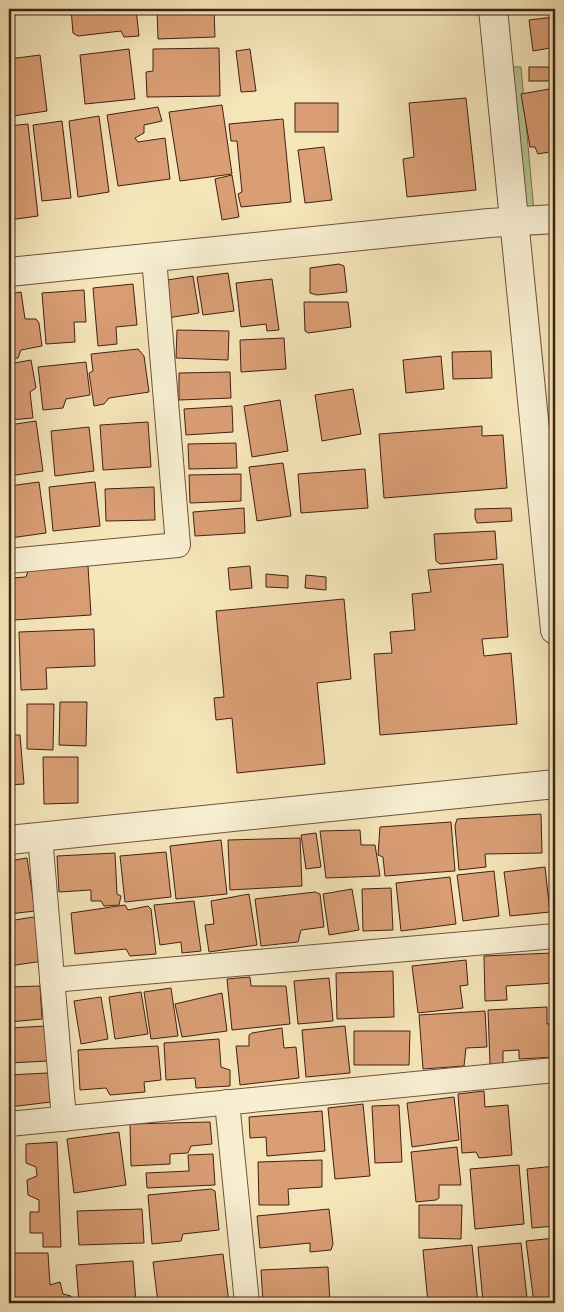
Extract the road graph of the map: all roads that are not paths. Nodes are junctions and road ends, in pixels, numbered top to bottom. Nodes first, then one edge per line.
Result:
1 (493, 9) edge
2 (555, 219) edge
3 (515, 223) junction
4 (154, 258) junction
5 (9, 272) edge
6 (9, 561) edge
7 (555, 630) edge
8 (555, 784) edge
9 (40, 836) junction
10 (9, 840) edge
11 (555, 936) edge
12 (52, 980) junction
13 (555, 1070) edge
14 (227, 1102) junction
15 (64, 1119) junction
16 (9, 1124) edge
17 (247, 1303) edge

1 - 3 street
2 - 3 street
3 - 4 street
3 - 7 street
4 - 5 street
4 - 6 lane
8 - 9 street
9 - 10 street
9 - 12 lane
11 - 12 lane
12 - 15 lane
13 - 14 lane
14 - 15 lane
14 - 17 lane
15 - 16 lane

